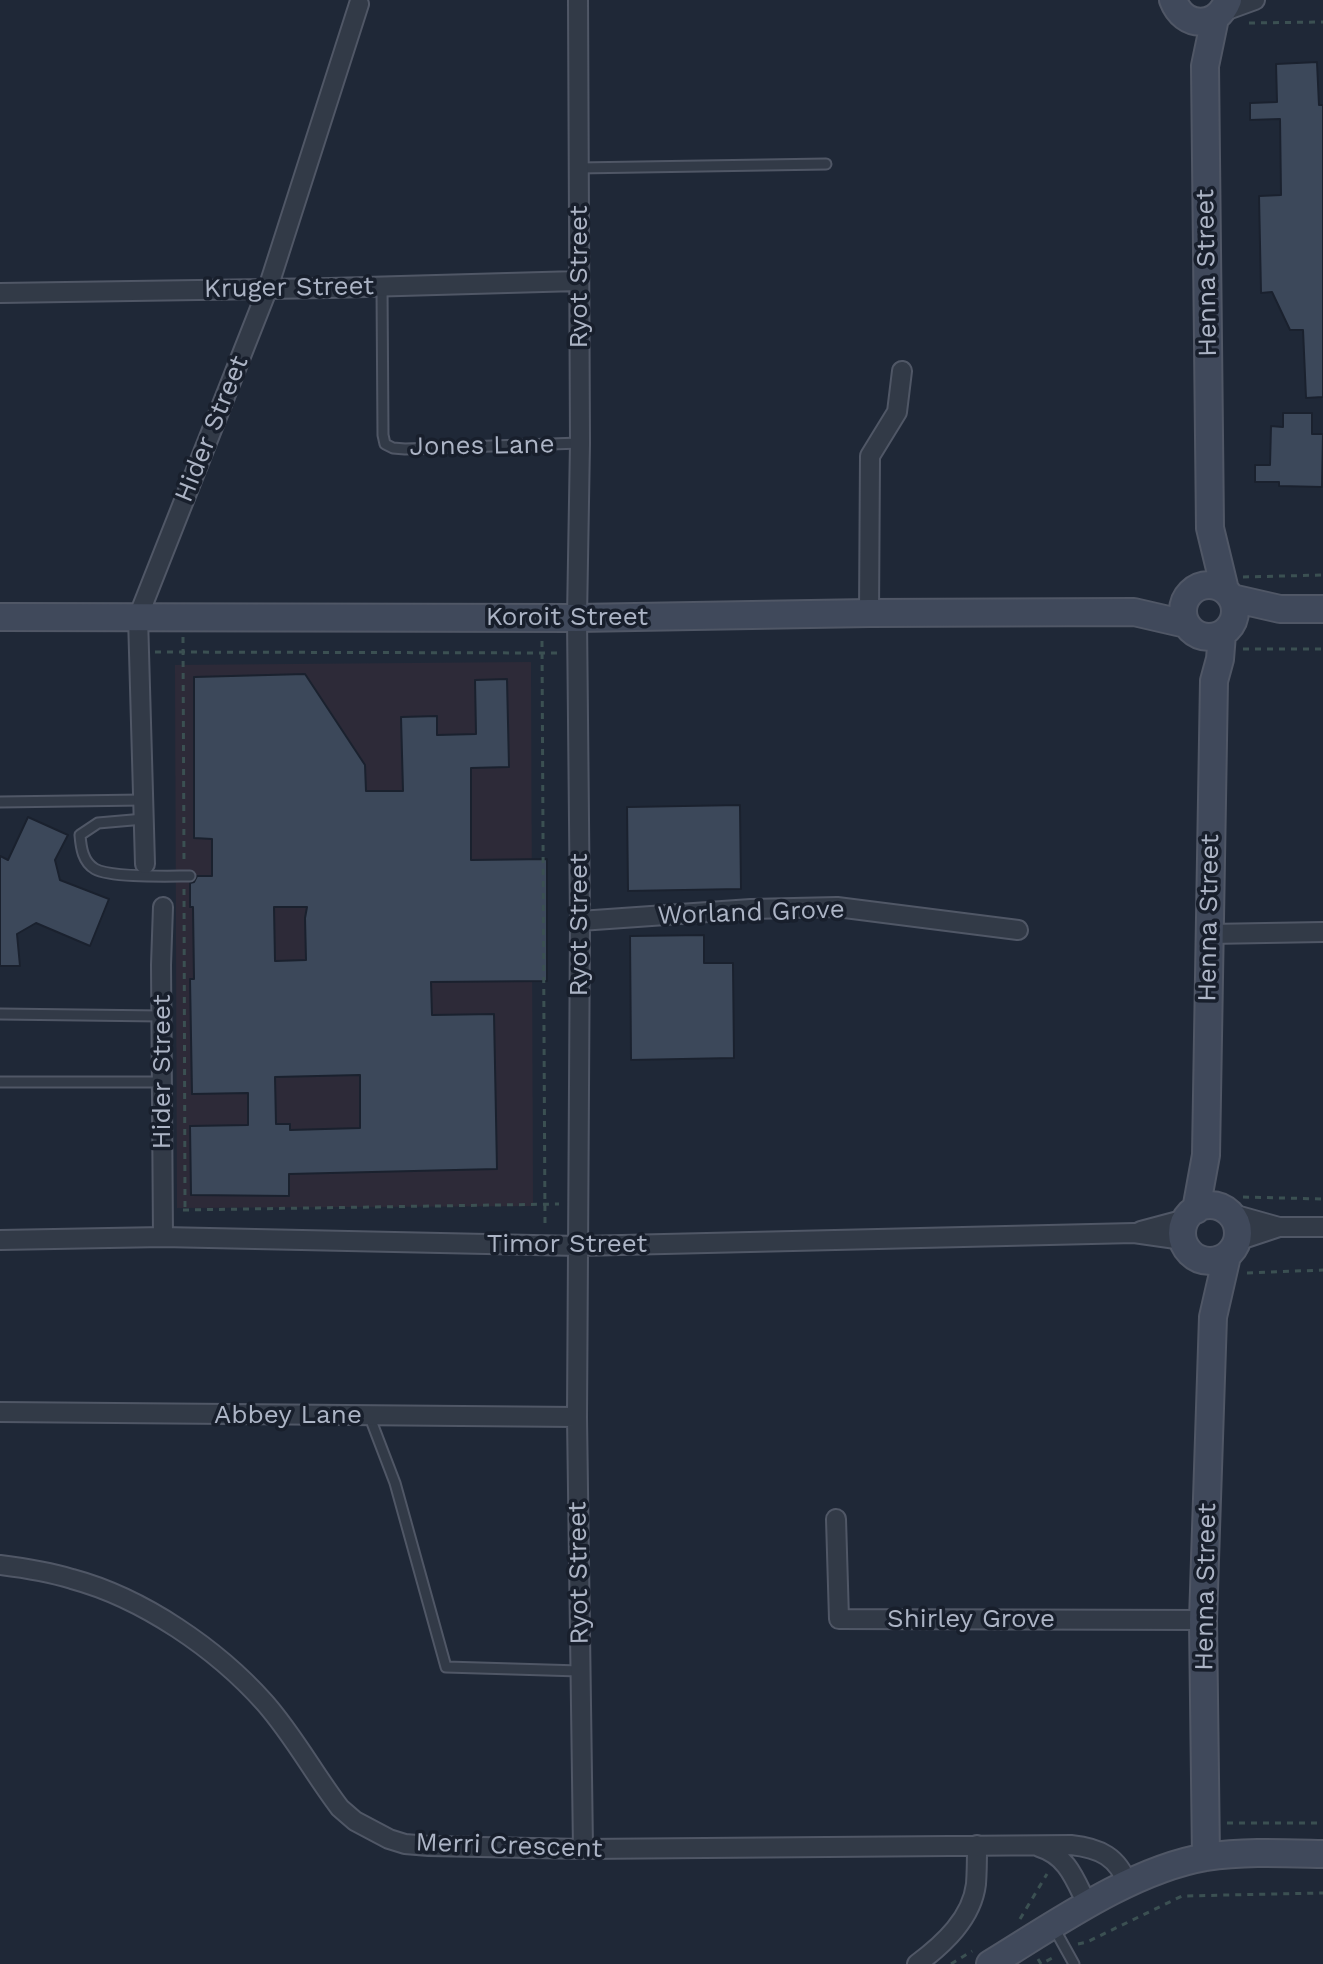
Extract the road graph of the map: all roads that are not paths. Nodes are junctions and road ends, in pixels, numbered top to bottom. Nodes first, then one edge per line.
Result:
1 (578, 0) edge
2 (1255, 0) edge
3 (360, 1) edge
4 (1178, 8) edge
5 (1220, 13) edge
6 (1205, 66) junction
7 (826, 164) dead end
8 (578, 168) junction
9 (578, 281) junction
10 (382, 287) junction
11 (268, 288) junction
12 (0, 293) edge
13 (902, 371) dead end
14 (580, 443) junction
15 (1210, 528) junction
16 (1226, 588) junction
17 (1192, 592) junction
18 (1280, 609) junction
19 (1323, 609) edge
20 (1134, 612) junction
21 (869, 613) junction
22 (0, 617) edge
23 (138, 617) junction
24 (577, 618) junction
25 (1211, 633) junction
26 (0, 802) edge
27 (144, 810) junction
28 (145, 864) dead end
29 (187, 876) road end
30 (163, 907) dead end
31 (580, 921) junction
32 (1018, 930) dead end
33 (1323, 932) edge
34 (1209, 934) junction
35 (0, 1014) edge
36 (161, 1016) junction
37 (0, 1082) edge
38 (162, 1082) junction
39 (1204, 1221) junction
40 (1279, 1227) junction
41 (1323, 1227) edge
42 (163, 1237) junction
43 (0, 1240) edge
44 (579, 1246) junction
45 (1229, 1257) junction
46 (1213, 1317) junction
47 (0, 1412) edge
48 (369, 1415) junction
49 (577, 1417) junction
50 (836, 1519) dead end
51 (0, 1565) edge
52 (1203, 1620) junction
53 (580, 1671) junction
54 (977, 1845) junction
55 (1027, 1845) junction
56 (583, 1849) junction
57 (1323, 1854) edge
58 (1206, 1857) junction
59 (1128, 1885) junction
60 (1087, 1904) junction
61 (1053, 1925) junction
62 (984, 1956) edge
63 (917, 1964) edge
64 (1074, 1964) edge

1 - 8 street, Ryot Street
2 - 5 street
3 - 11 street, Hider Street
4 - 5 street
4 - 6 street, Henna Street
5 - 6 street, Henna Street
6 - 15 street, Henna Street
7 - 8 lane
8 - 9 street, Ryot Street
9 - 10 street, Kruger Street
9 - 14 street, Ryot Street
10 - 11 street, Kruger Street
10 - 14 lane, Jones Lane
11 - 12 street, Kruger Street
11 - 23 street, Hider Street
13 - 21 street
14 - 24 street, Ryot Street
15 - 16 street, Henna Street
15 - 17 street, Henna Street
16 - 17 street
16 - 18 street
16 - 25 street
17 - 20 street, Koroit Street
17 - 25 street
18 - 19 street
18 - 25 street
20 - 21 street, Koroit Street
20 - 25 street, Koroit Street
21 - 24 street, Koroit Street
22 - 23 street, Koroit Street
23 - 24 street, Koroit Street
23 - 27 street, Hider Street
24 - 31 street, Ryot Street
25 - 34 street, Henna Street
26 - 27 lane
27 - 28 street, Hider Street
27 - 29 lane
30 - 36 street, Hider Street
31 - 32 street, Worland Grove
31 - 44 street, Ryot Street
33 - 34 street
34 - 39 street, Henna Street
35 - 36 lane
36 - 38 street, Hider Street
37 - 38 lane
38 - 42 street, Hider Street
39 - 40 street, Timor Street
39 - 44 street, Timor Street
39 - 45 street
39 - 45 street
39 - 46 street, Henna Street
40 - 41 street, Timor Street
40 - 45 street, Timor Street
42 - 43 street, Timor Street
42 - 44 street, Timor Street
44 - 49 street, Ryot Street
45 - 46 street, Henna Street
46 - 52 street, Henna Street
47 - 48 street, Abbey Lane
48 - 49 street, Abbey Lane
48 - 53 lane
49 - 53 street, Ryot Street
50 - 52 street, Shirley Grove
51 - 56 street, Merri Crescent
52 - 58 street, Henna Street
53 - 56 street, Ryot Street
54 - 55 street, Merri Crescent
54 - 56 street, Merri Crescent
54 - 63 street
55 - 59 street, Merri Crescent
55 - 60 street, Merri Crescent
57 - 58 street
58 - 59 street
59 - 60 street
60 - 61 street
61 - 62 street
61 - 64 lane

